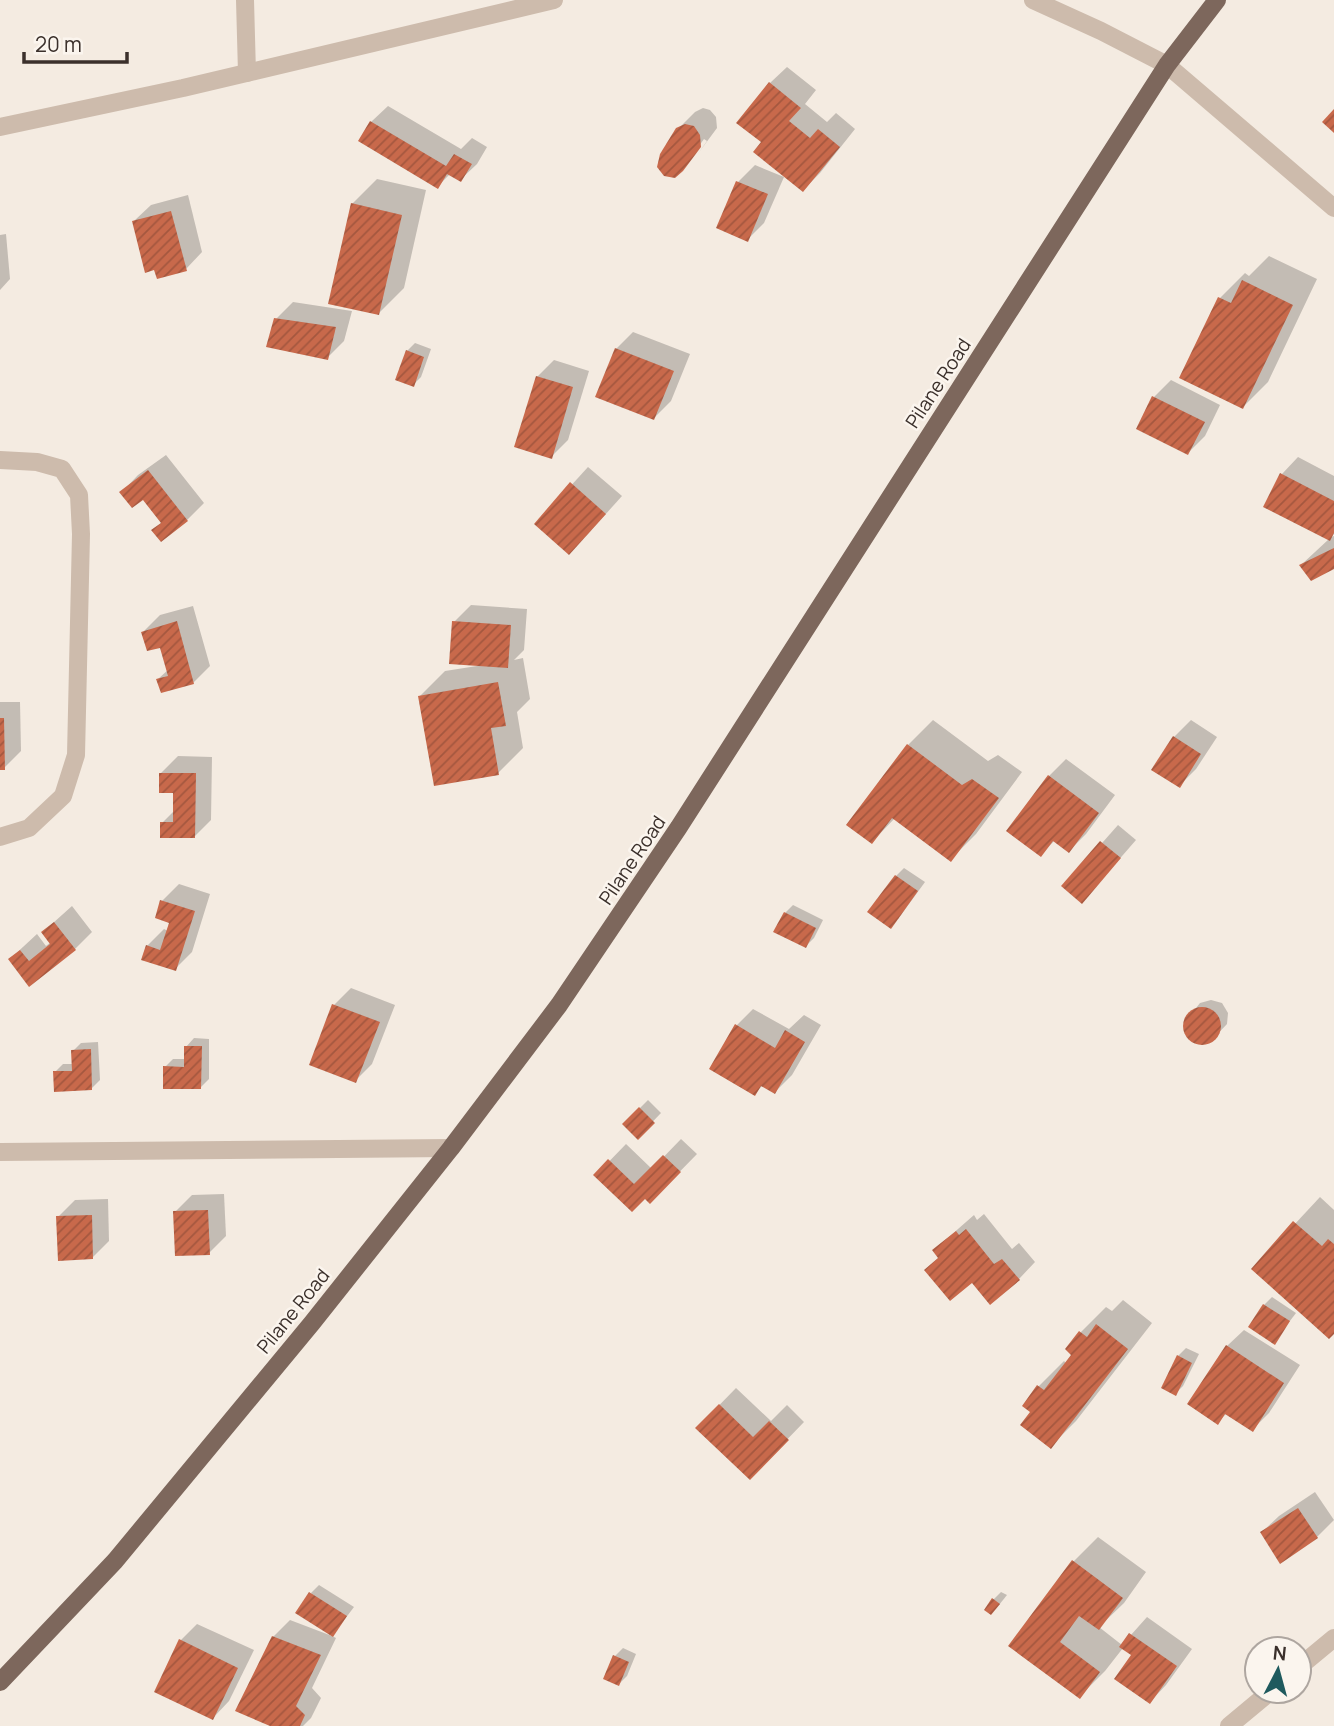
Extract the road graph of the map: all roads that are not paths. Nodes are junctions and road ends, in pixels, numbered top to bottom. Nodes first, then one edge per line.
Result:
1 (245, 0) edge
2 (554, 0) edge
3 (1033, 0) edge
4 (1217, 0) edge
5 (1167, 65) junction
6 (247, 72) junction
7 (0, 127) edge
8 (1334, 208) edge
9 (0, 460) edge
10 (0, 837) edge
11 (452, 1148) junction
12 (0, 1152) edge
13 (1334, 1638) edge
14 (1313, 1655) edge
15 (0, 1682) edge
16 (1254, 1705) edge
17 (1229, 1726) edge

1 - 6 street
2 - 6 street
3 - 5 street
4 - 5 main road, Pilane Road
5 - 8 street
5 - 11 main road, Pilane Road
6 - 7 street
9 - 10 street
11 - 12 street
11 - 15 main road, Pilane Road
13 - 14 street
16 - 17 street

